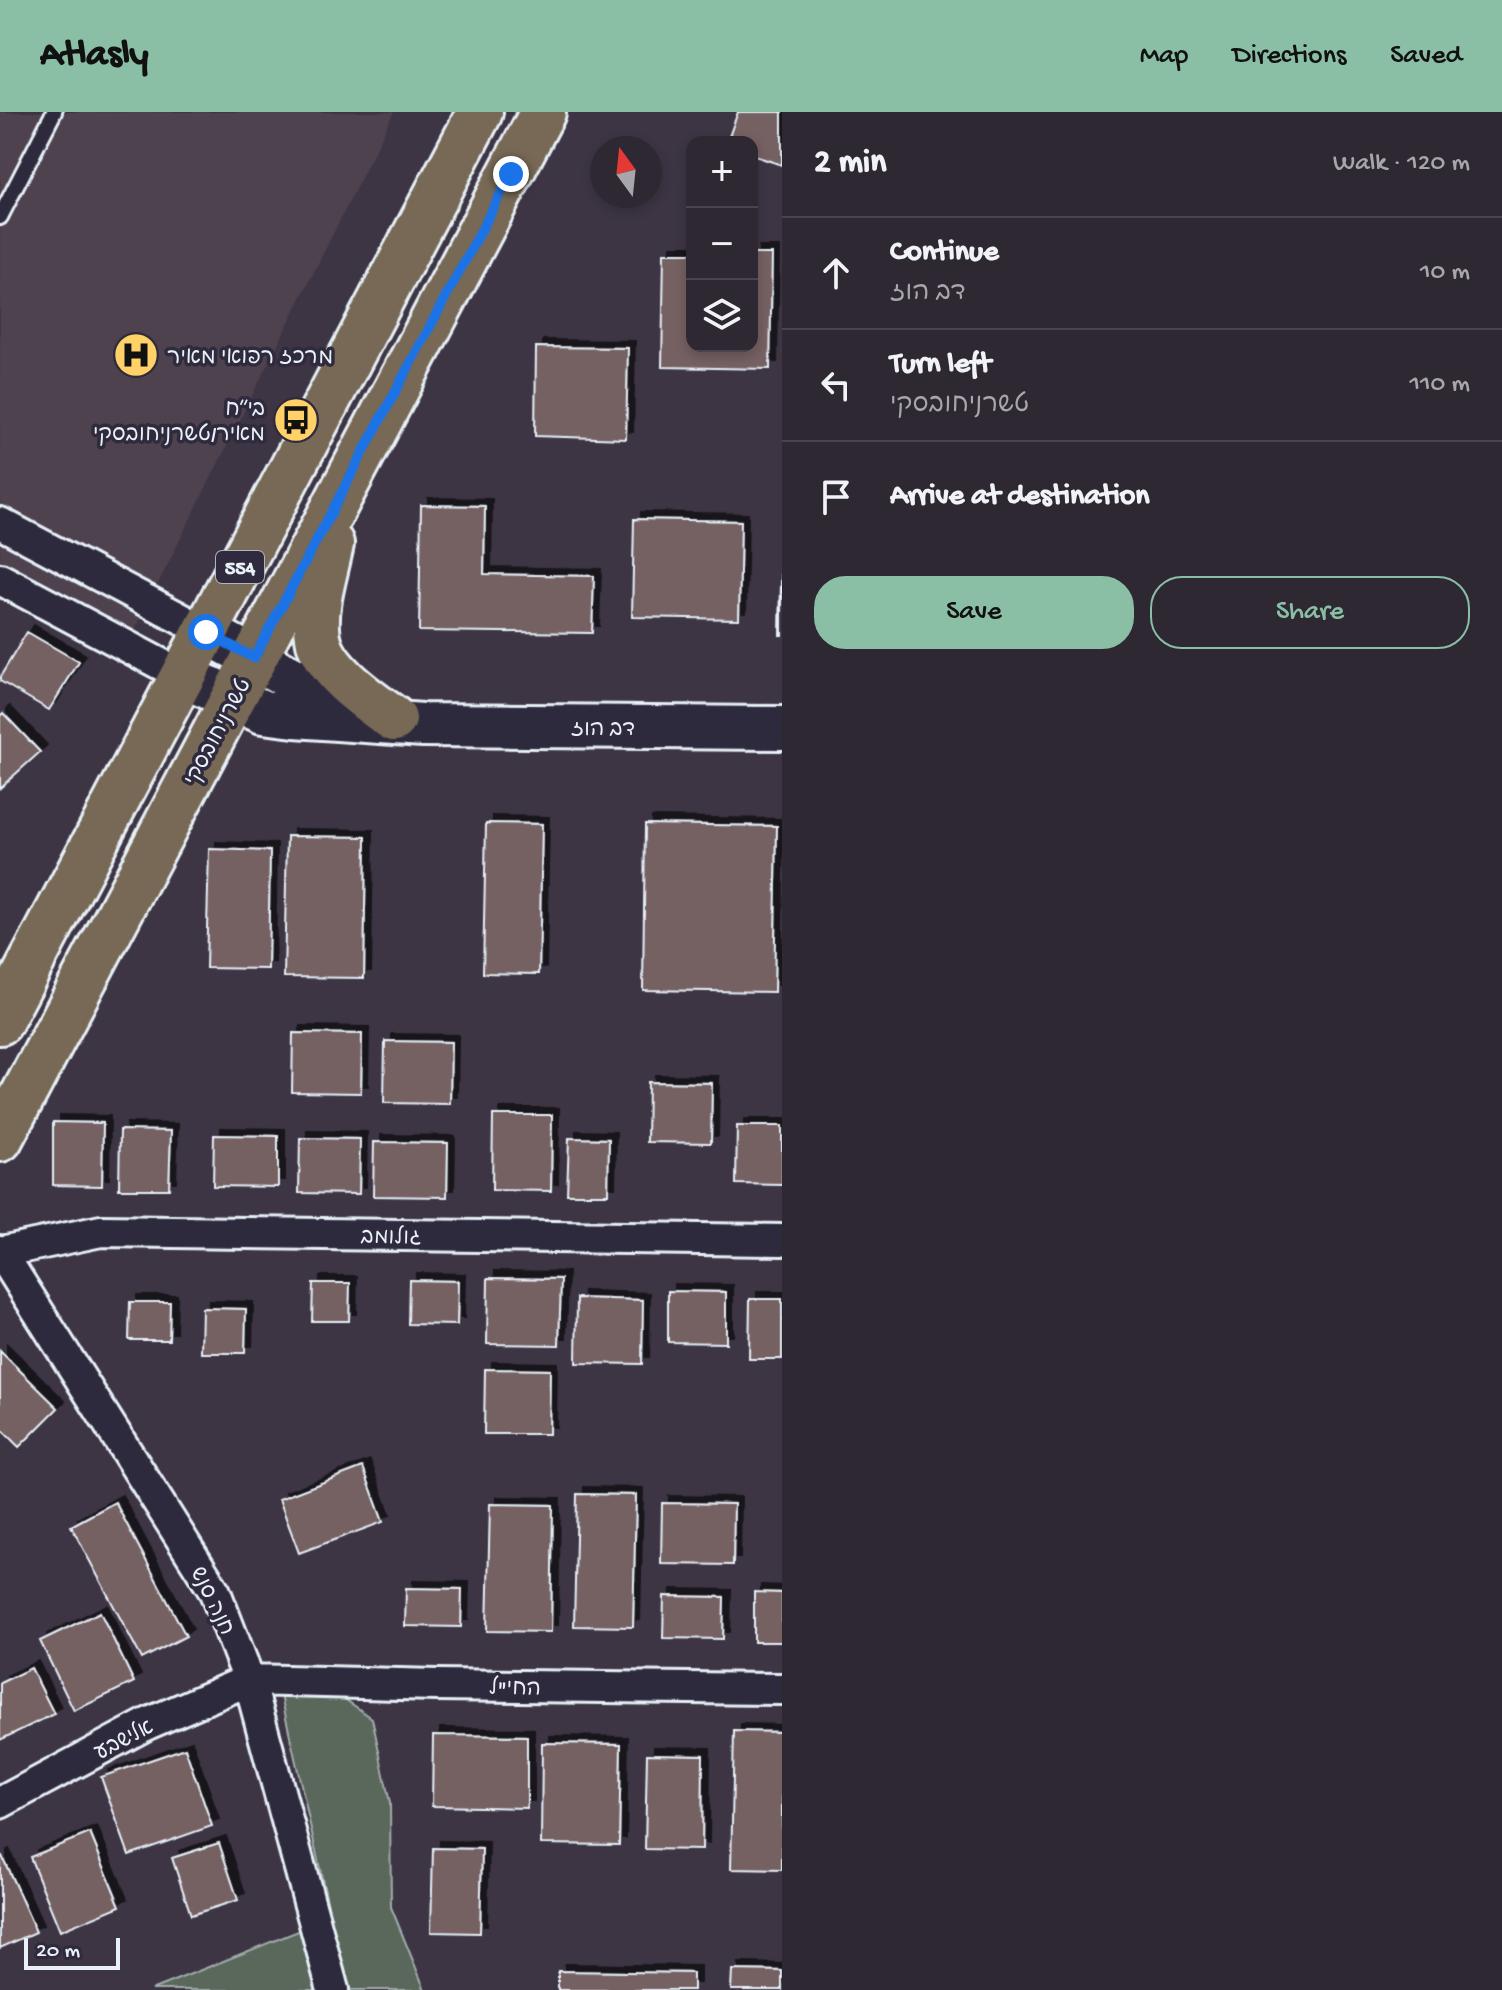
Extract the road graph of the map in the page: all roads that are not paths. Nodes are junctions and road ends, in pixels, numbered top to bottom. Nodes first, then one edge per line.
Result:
1 (54, 112) edge
2 (480, 112) edge
3 (543, 112) edge
4 (0, 217) edge
5 (342, 494) junction
6 (3, 531) edge
7 (0, 579) edge
8 (206, 632) junction
9 (254, 658) junction
10 (183, 676) junction
11 (233, 698) junction
12 (408, 722) junction
13 (782, 728) edge
14 (0, 1022) edge
15 (0, 1139) edge
16 (782, 1240) edge
17 (1, 1252) edge
18 (249, 1680) junction
19 (782, 1689) edge
20 (0, 1803) edge
21 (333, 1990) edge

1 - 4 lane
2 - 8 main road, 554
3 - 5 main road, טשרניחובסקי / 554
5 - 9 main road, טשרניחובסקי / 554
5 - 12 main road
6 - 8 street
7 - 10 street
8 - 9 street, דב הוז
8 - 10 main road, 554
9 - 11 main road, טשרניחובסקי / 554
9 - 12 street, דב הוז
10 - 11 street, דב הוז
10 - 14 main road, 554
11 - 12 street, דב הוז
11 - 15 main road, טשרניחובסקי / 554
12 - 13 street, דב הוז
16 - 17 street, גולומב
17 - 18 street, חנה סנש
18 - 19 street, החי"ל
18 - 20 street, אלישבע
18 - 21 street, חנה סנש

